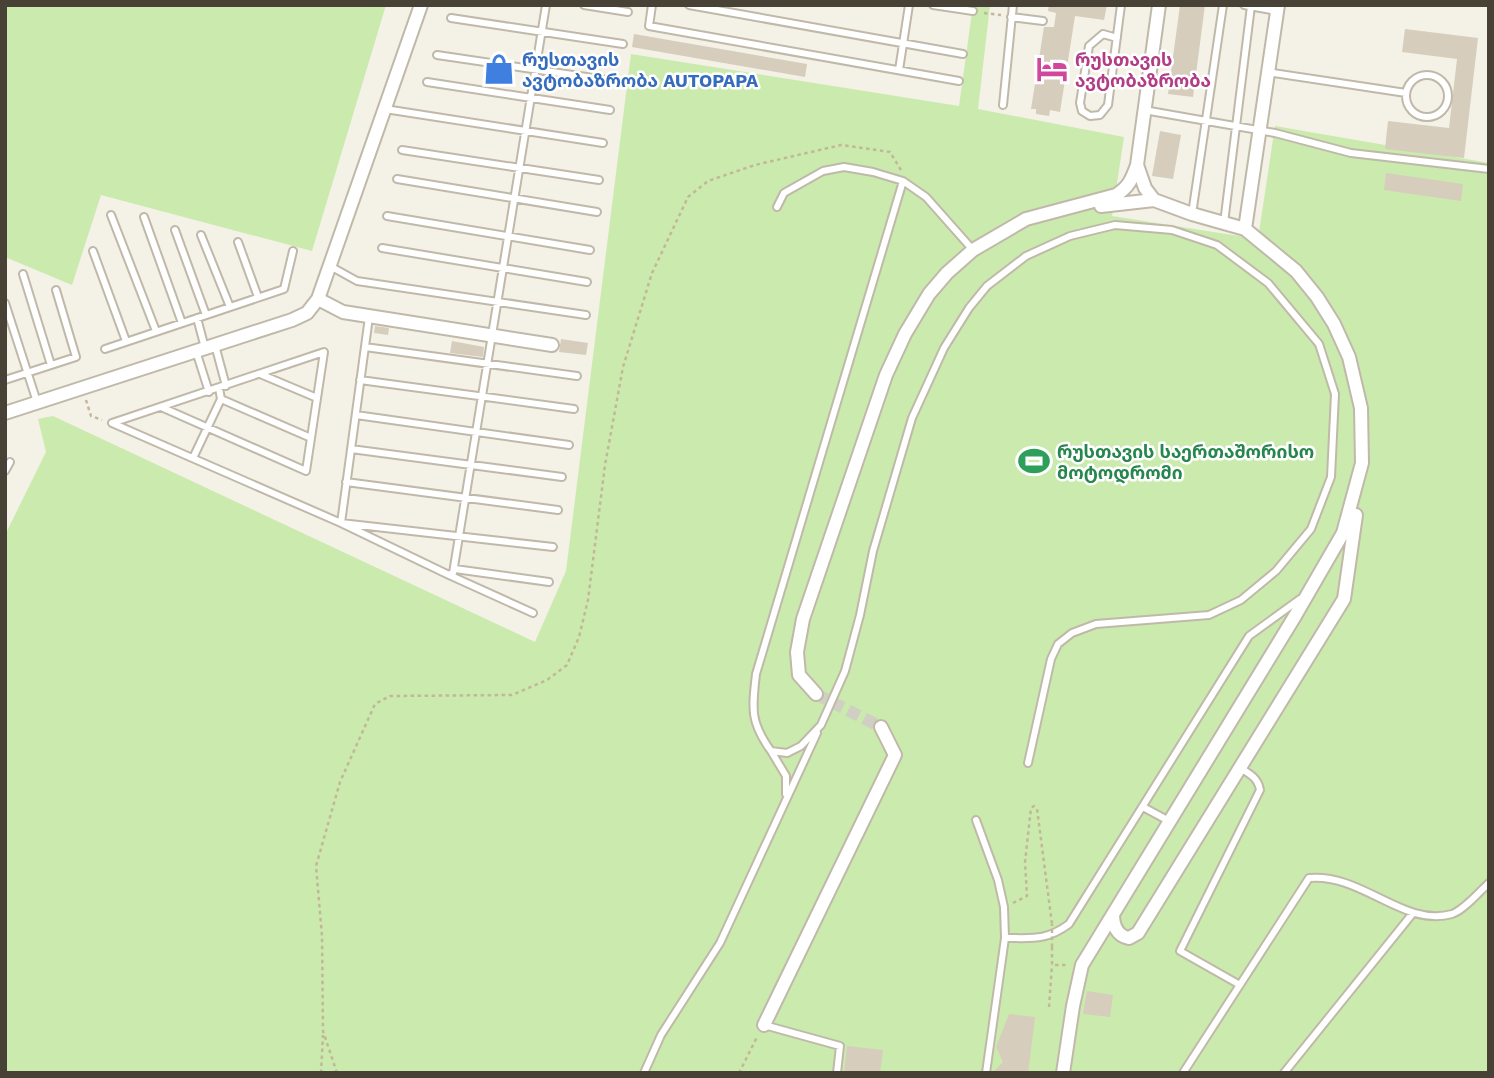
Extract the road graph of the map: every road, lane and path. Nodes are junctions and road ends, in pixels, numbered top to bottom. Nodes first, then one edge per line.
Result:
1 (421, 5) edge
2 (546, 5) edge
3 (584, 5) edge
4 (652, 5) edge
5 (688, 5) edge
6 (909, 5) edge
7 (933, 5) edge
8 (1013, 5) edge
9 (1121, 5) edge
10 (1158, 5) edge
11 (1223, 5) edge
12 (1248, 6) edge
13 (1277, 8) edge
14 (973, 11) dead end
15 (628, 12) dead end
16 (1011, 17) junction
17 (451, 18) dead end
18 (1044, 21) dead end
19 (542, 32) junction
20 (1117, 37) junction
21 (903, 43) junction
22 (623, 44) dead end
23 (963, 54) dead end
24 (437, 55) dead end
25 (536, 69) junction
26 (899, 70) junction
27 (1267, 72) junction
28 (614, 81) dead end
29 (959, 81) dead end
30 (427, 82) dead end
31 (1406, 93) junction
32 (532, 98) junction
33 (1003, 105) dead end
34 (384, 109) junction
35 (610, 110) dead end
36 (1144, 110) junction
37 (1206, 120) junction
38 (1236, 125) junction
39 (1258, 130) junction
40 (526, 131) junction
41 (603, 143) dead end
42 (402, 150) dead end
43 (1137, 164) junction
44 (521, 168) junction
45 (1489, 169) edge
46 (397, 179) dead end
47 (598, 180) dead end
48 (903, 181) junction
49 (516, 198) junction
50 (1154, 200) junction
51 (1084, 204) junction
52 (777, 207) dead end
53 (597, 212) dead end
54 (1192, 214) junction
55 (111, 215) dead end
56 (387, 216) dead end
57 (144, 217) dead end
58 (1224, 223) junction
59 (1245, 229) junction
60 (175, 230) dead end
61 (201, 235) dead end
62 (509, 237) junction
63 (239, 242) dead end
64 (382, 248) dead end
65 (590, 250) dead end
66 (972, 250) junction
67 (93, 251) dead end
68 (293, 251) dead end
69 (330, 266) junction
70 (504, 269) junction
71 (23, 274) dead end
72 (587, 282) dead end
73 (56, 290) dead end
74 (258, 297) junction
75 (318, 299) junction
76 (499, 302) junction
77 (5, 303) edge
78 (230, 307) junction
79 (206, 315) junction
80 (586, 315) dead end
81 (369, 317) junction
82 (197, 318) junction
83 (183, 323) junction
84 (156, 331) junction
85 (493, 337) junction
86 (126, 341) junction
87 (552, 345) dead end
88 (365, 347) junction
89 (206, 348) junction
90 (105, 349) dead end
91 (489, 364) junction
92 (51, 365) junction
93 (27, 373) junction
94 (260, 374) junction
95 (577, 376) dead end
96 (5, 380) edge
97 (360, 380) junction
98 (226, 386) junction
99 (82, 388) junction
100 (219, 388) junction
101 (209, 392) junction
102 (484, 396) junction
103 (317, 398) junction
104 (221, 399) junction
105 (37, 402) junction
106 (160, 407) junction
107 (574, 408) dead end
108 (5, 413) edge
109 (356, 415) junction
110 (112, 423) junction
111 (208, 428) junction
112 (478, 432) junction
113 (311, 438) junction
114 (569, 444) dead end
115 (351, 449) junction
116 (193, 458) junction
117 (1362, 463) junction
118 (5, 464) edge
119 (472, 465) junction
120 (5, 471) edge
121 (562, 477) dead end
122 (346, 482) junction
123 (467, 498) junction
124 (558, 510) dead end
125 (341, 523) junction
126 (460, 536) junction
127 (553, 547) dead end
128 (452, 572) junction
129 (549, 582) dead end
130 (1310, 591) junction
131 (533, 613) dead end
132 (816, 694) tunnel mouth
133 (821, 725) junction
134 (881, 727) tunnel mouth
135 (771, 751) junction
136 (1028, 763) dead end
137 (1240, 768) junction
138 (786, 797) junction
139 (1143, 807) junction
140 (976, 820) dead end
141 (1169, 821) junction
142 (1489, 883) edge
143 (1004, 907) junction
144 (1413, 913) junction
145 (1113, 914) junction
146 (1005, 938) junction
147 (1052, 965) junction
148 (1082, 965) junction
149 (1240, 985) junction
150 (1049, 1007) dead end
151 (764, 1024) junction
152 (323, 1031) dead end
153 (321, 1073) edge
154 (644, 1073) edge
155 (739, 1073) edge
156 (837, 1073) edge
157 (986, 1073) edge
158 (1063, 1073) edge
159 (1183, 1073) edge
160 (1284, 1073) edge

1 - 34 street
2 - 19 lane
3 - 15 lane
4 - 26 lane
5 - 21 lane
6 - 21 lane
7 - 14 lane
8 - 16 lane
9 - 20 lane
10 - 36 street
11 - 37 lane
12 - 13 lane
12 - 38 lane
13 - 27 street
16 - 18 lane
16 - 33 lane
17 - 19 lane
19 - 22 lane
19 - 25 lane
20 - 20 lane
21 - 23 lane
21 - 26 lane
24 - 25 lane
25 - 28 lane
25 - 32 lane
26 - 29 lane
27 - 31 lane
27 - 39 street
30 - 32 lane
31 - 31 lane
32 - 35 lane
32 - 40 lane
34 - 40 lane
34 - 69 street
36 - 37 lane
36 - 43 street
37 - 38 lane
37 - 54 lane
38 - 39 lane
38 - 58 lane
39 - 45 lane
39 - 59 street
40 - 41 lane
40 - 44 lane
42 - 44 lane
43 - 50 street
43 - 51 street
44 - 47 lane
44 - 49 lane
46 - 49 lane
48 - 52 lane
48 - 66 lane
48 - 135 lane
49 - 53 lane
49 - 62 lane
50 - 51 street
50 - 54 street
51 - 66 street
54 - 58 street
55 - 84 lane
56 - 62 lane
57 - 83 lane
58 - 59 street
59 - 117 street
60 - 79 lane
61 - 78 lane
62 - 65 lane
62 - 70 lane
63 - 74 lane
64 - 70 lane
66 - 132 street
67 - 86 lane
68 - 74 lane
69 - 75 street
69 - 76 lane
70 - 72 lane
70 - 76 lane
71 - 92 lane
73 - 92 lane
74 - 78 lane
75 - 81 street
75 - 89 street
76 - 80 lane
76 - 85 lane
77 - 93 lane
78 - 79 lane
79 - 82 lane
81 - 85 street
81 - 88 lane
82 - 83 lane
82 - 89 lane
83 - 84 lane
84 - 86 lane
85 - 87 street
85 - 91 lane
86 - 90 lane
88 - 91 lane
88 - 97 lane
89 - 98 lane
89 - 99 street
89 - 101 lane
91 - 95 lane
91 - 102 lane
92 - 93 lane
93 - 96 lane
93 - 105 lane
94 - 98 lane
94 - 103 lane
94 - 103 lane
97 - 102 lane
97 - 109 lane
98 - 100 lane
99 - 105 street
99 - 110 path
100 - 101 lane
100 - 104 lane
101 - 106 lane
102 - 107 lane
102 - 112 lane
103 - 113 lane
104 - 111 lane
104 - 113 lane
105 - 108 street
106 - 110 lane
106 - 111 lane
109 - 112 lane
109 - 115 lane
110 - 116 lane
111 - 113 lane
111 - 116 lane
112 - 114 lane
112 - 119 lane
115 - 119 lane
115 - 122 lane
116 - 125 lane
117 - 130 street
117 - 137 street
118 - 120 lane
119 - 121 lane
119 - 123 lane
122 - 123 lane
122 - 125 lane
123 - 124 lane
123 - 126 lane
125 - 126 lane
125 - 128 lane
126 - 127 lane
126 - 128 lane
128 - 129 lane
128 - 131 lane
130 - 139 lane
130 - 141 street
133 - 135 lane
133 - 136 lane
133 - 138 lane
134 - 151 street
135 - 138 lane
137 - 145 street
137 - 149 lane
138 - 154 lane
139 - 141 lane
139 - 146 lane
140 - 143 lane
141 - 145 street
142 - 144 lane
143 - 146 lane
143 - 147 path, bridge
144 - 149 lane
144 - 160 lane
145 - 148 street
146 - 157 lane
147 - 148 path
147 - 150 path
148 - 158 street
149 - 159 lane
151 - 155 path
151 - 156 lane
152 - 153 path

